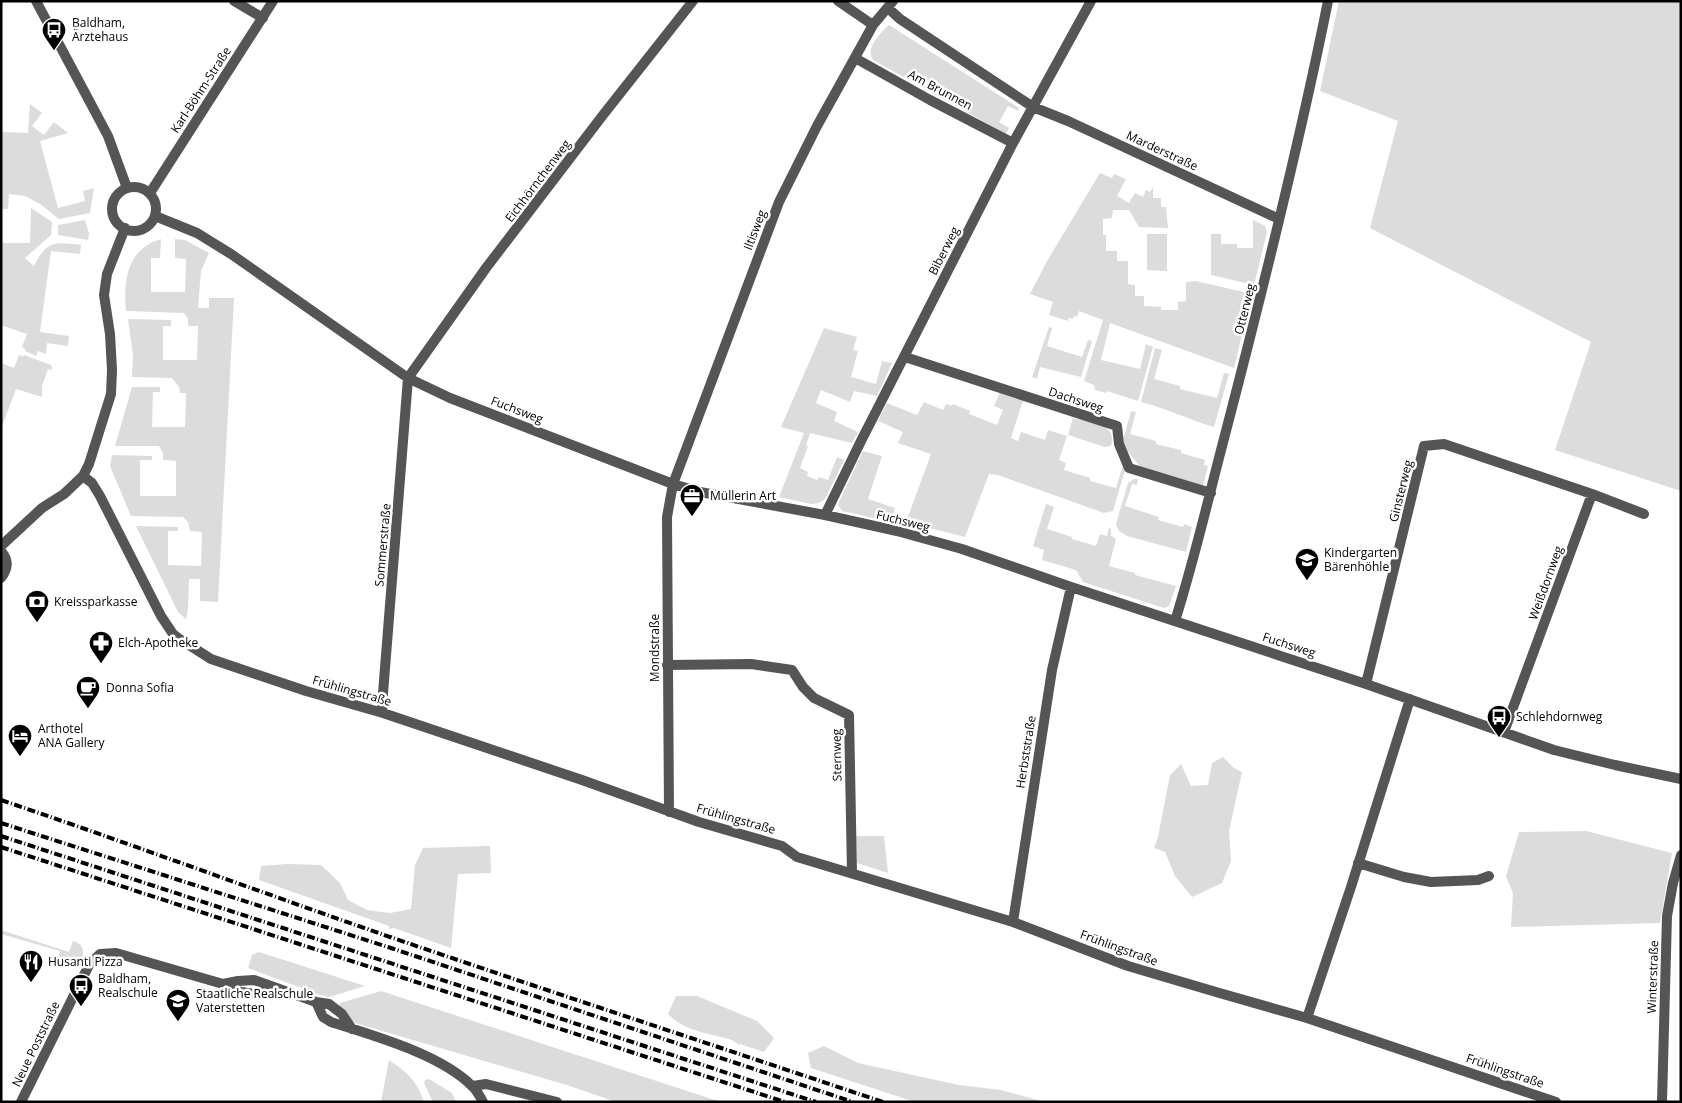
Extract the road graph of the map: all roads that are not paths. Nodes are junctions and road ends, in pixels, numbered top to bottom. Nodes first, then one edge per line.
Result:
1 (36, 1) edge
2 (234, 1) edge
3 (274, 1) edge
4 (692, 1) edge
5 (838, 1) edge
6 (1091, 1) edge
7 (1328, 1) edge
8 (890, 5) edge
9 (263, 18) junction
10 (873, 25) junction
11 (855, 58) junction
12 (1033, 107) junction
13 (1013, 143) junction
14 (126, 188) junction
15 (150, 193) junction
16 (155, 216) junction
17 (1280, 219) junction
18 (125, 228) junction
19 (904, 357) junction
20 (408, 378) junction
21 (83, 476) junction
22 (673, 484) junction
23 (1211, 493) junction
24 (1592, 494) junction
25 (1644, 514) dead end
26 (825, 515) junction
27 (1, 546) edge
28 (1, 551) edge
29 (1, 578) edge
30 (1071, 587) junction
31 (1175, 621) junction
32 (667, 664) junction
33 (1366, 684) junction
34 (1410, 699) junction
35 (383, 713) junction
36 (1504, 732) junction
37 (1681, 779) edge
38 (669, 812) junction
39 (1681, 855) edge
40 (1358, 863) junction
41 (852, 873) junction
42 (1489, 876) dead end
43 (1013, 922) junction
44 (1307, 1018) junction
45 (473, 1086) junction
46 (21, 1102) edge
47 (484, 1102) edge
48 (557, 1102) edge
49 (1556, 1102) edge
50 (1662, 1102) edge

1 - 14 street
2 - 9 street
3 - 9 street, Karl-Böhm-Straße
4 - 20 street, Eichhörnchenweg
5 - 10 street
6 - 12 street, Biberweg
7 - 17 street, Otterweg
8 - 10 street, Iltisweg
8 - 12 street
9 - 15 street, Karl-Böhm-Straße
10 - 11 street, Iltisweg
11 - 13 street, Am Brunnen
11 - 22 street, Iltisweg
12 - 13 street, Biberweg
12 - 17 street, Marderstraße
13 - 19 street, Biberweg
14 - 15 street
14 - 18 street
15 - 16 street
16 - 18 street
16 - 20 street, Fuchsweg
17 - 23 street, Otterweg
18 - 21 street
19 - 23 street, Dachsweg
19 - 26 street, Biberweg
20 - 22 street, Fuchsweg
20 - 35 street, Sommerstraße
21 - 27 street
21 - 35 street, Frühlingstraße
22 - 26 street, Fuchsweg
22 - 32 street, Mondstraße
23 - 31 street, Otterweg
24 - 25 street
24 - 33 street, Ginsterweg
24 - 36 street, Weißdornweg
26 - 30 street, Fuchsweg
28 - 29 street
30 - 31 street, Fuchsweg
30 - 43 street, Herbststraße
31 - 33 street, Fuchsweg
32 - 38 street, Mondstraße
32 - 41 street, Sternweg
33 - 34 street, Fuchsweg
34 - 36 street, Fuchsweg
34 - 40 street
35 - 38 street, Frühlingstraße
36 - 37 street, Fuchsweg
38 - 41 street, Frühlingstraße
39 - 50 street, Winterstraße
40 - 42 street
40 - 44 street
41 - 43 street, Frühlingstraße
43 - 44 street, Frühlingstraße
44 - 49 street, Frühlingstraße
45 - 46 street, Neue Poststraße
45 - 47 street, Neue Poststraße
45 - 48 street

